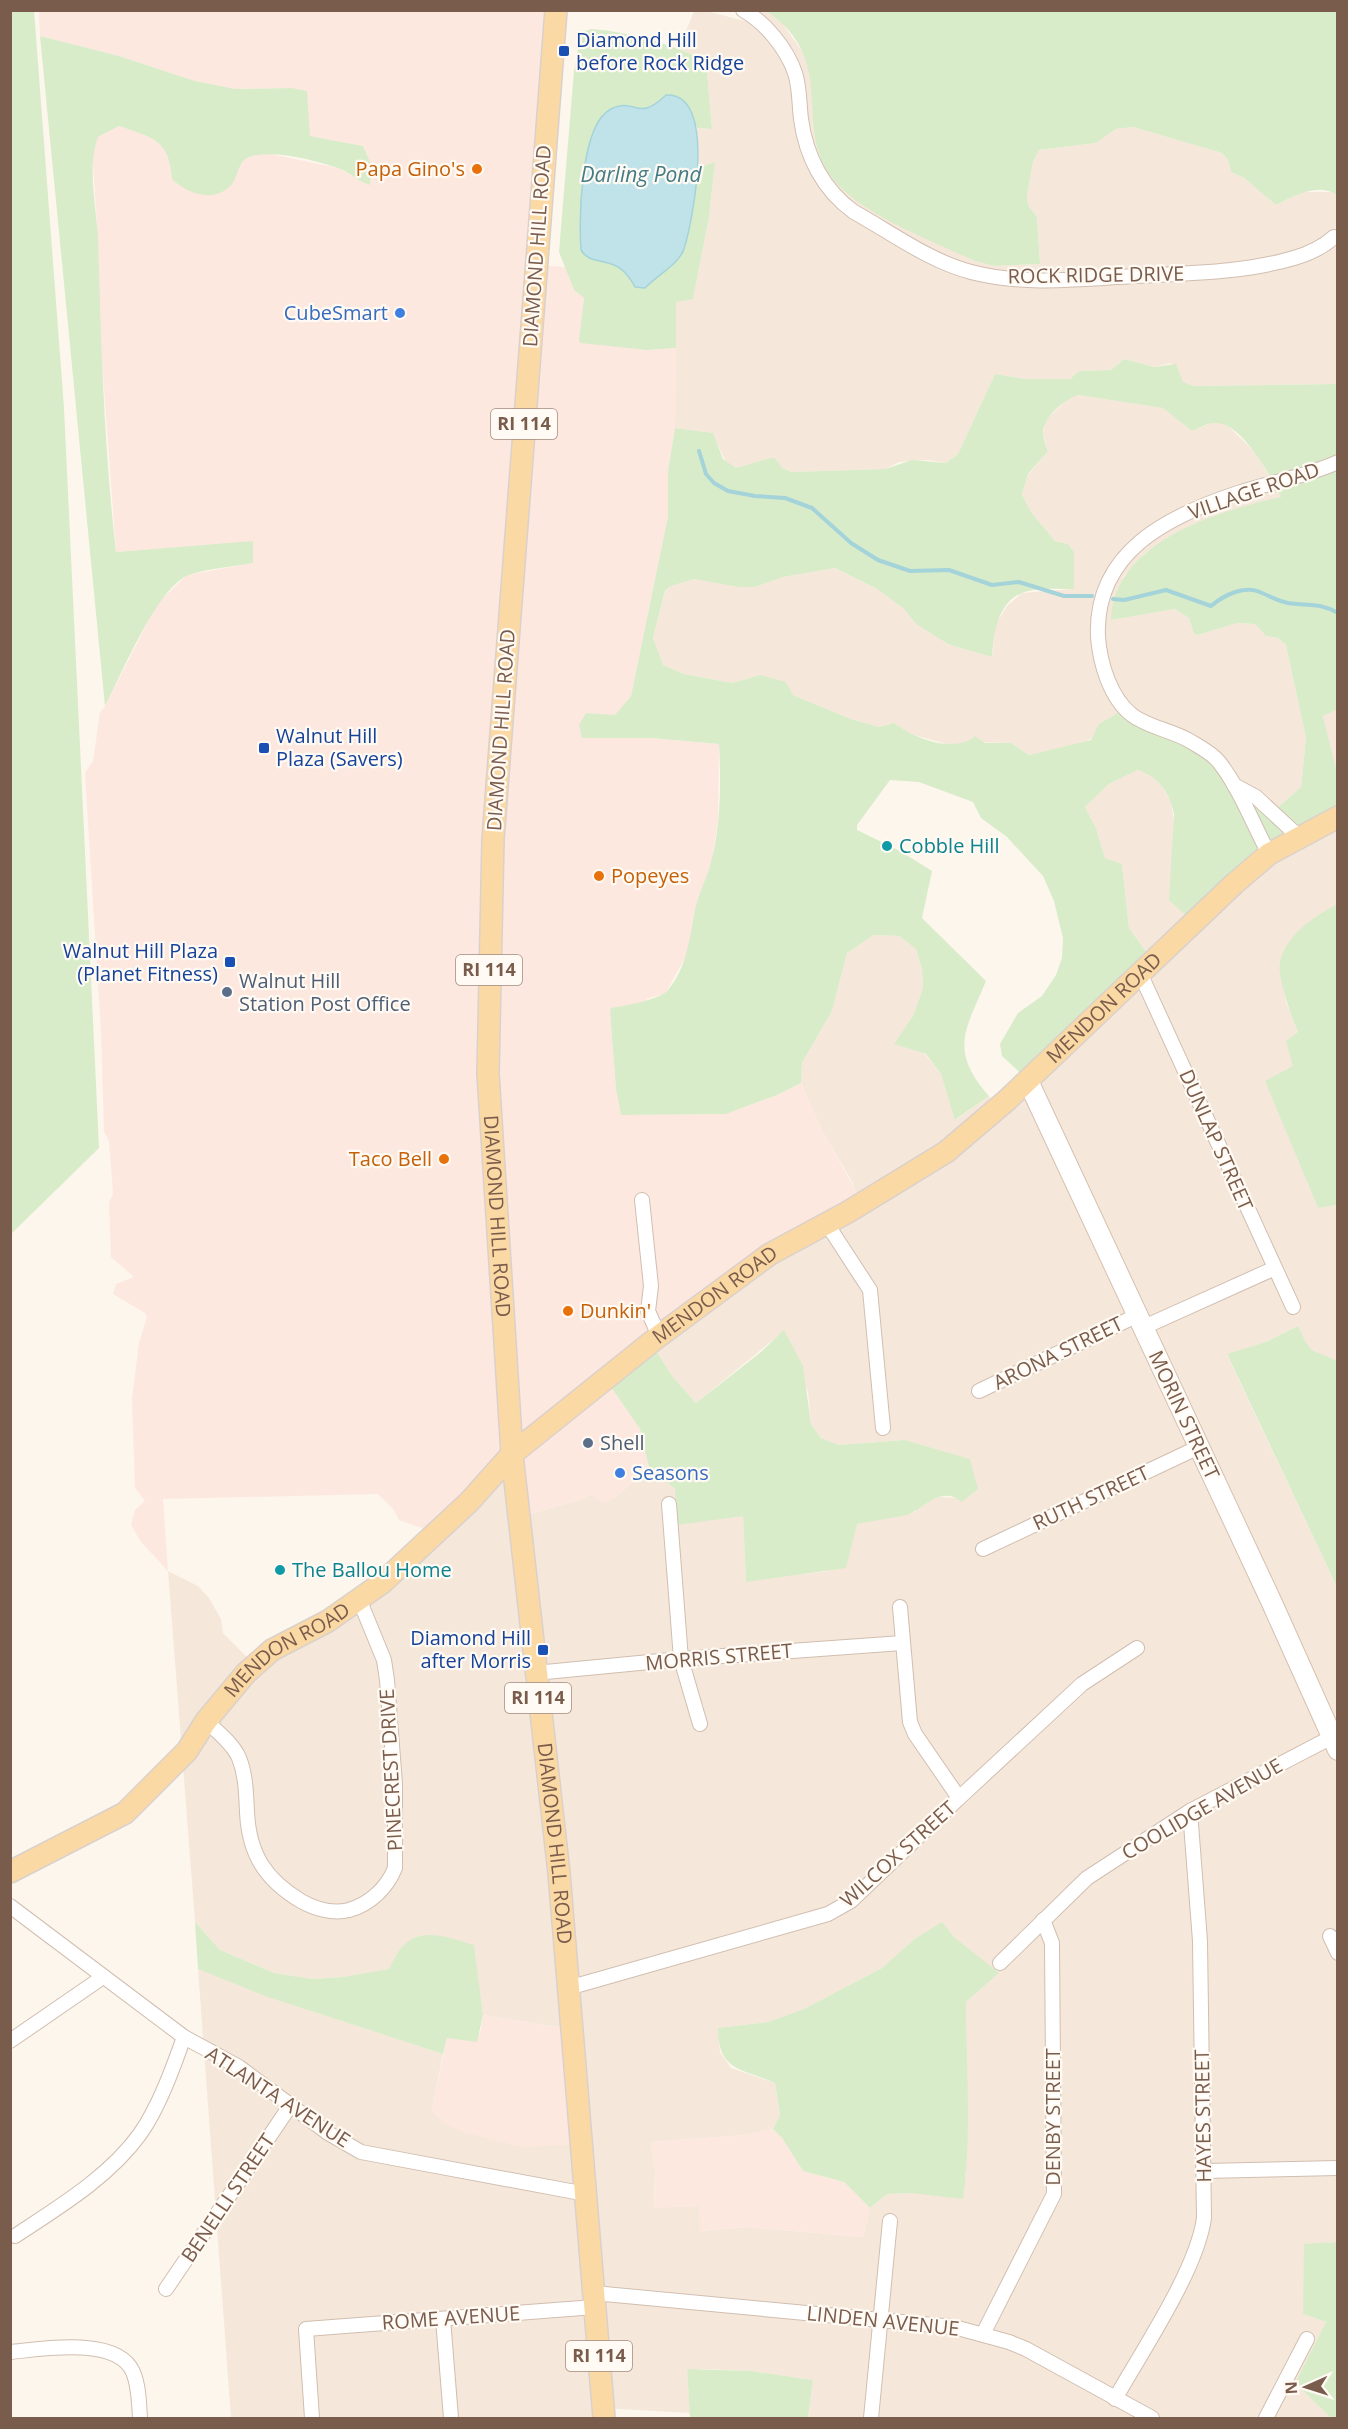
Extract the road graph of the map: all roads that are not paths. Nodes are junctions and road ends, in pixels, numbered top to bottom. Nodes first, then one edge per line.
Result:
1 (556, 10) edge
2 (743, 10) edge
3 (1334, 237) dead end
4 (1338, 462) edge
5 (1234, 785) junction
6 (1338, 818) edge
7 (1298, 836) junction
8 (1269, 854) junction
9 (1140, 973) junction
10 (1028, 1081) junction
11 (642, 1200) dead end
12 (827, 1224) junction
13 (1273, 1269) junction
14 (1293, 1307) dead end
15 (1141, 1321) junction
16 (659, 1336) junction
17 (979, 1391) dead end
18 (883, 1428) dead end
19 (1199, 1447) junction
20 (512, 1454) junction
21 (669, 1504) dead end
22 (983, 1549) dead end
23 (359, 1599) junction
24 (900, 1607) dead end
25 (902, 1643) junction
26 (1137, 1648) dead end
27 (681, 1659) junction
28 (535, 1673) junction
29 (206, 1721) junction
30 (700, 1724) dead end
31 (1335, 1744) edge
32 (959, 1798) junction
33 (1190, 1811) junction
34 (10, 1872) edge
35 (10, 1906) edge
36 (1042, 1920) junction
37 (1330, 1936) dead end
38 (1338, 1953) edge
39 (1000, 1963) dead end
40 (103, 1977) junction
41 (568, 1988) junction
42 (184, 2037) junction
43 (10, 2041) edge
44 (290, 2106) junction
45 (1338, 2168) edge
46 (1204, 2171) junction
47 (586, 2194) junction
48 (890, 2221) dead end
49 (15, 2236) dead end
50 (166, 2289) dead end
51 (595, 2300) junction
52 (881, 2318) junction
53 (443, 2319) junction
54 (983, 2334) junction
55 (1307, 2338) dead end
56 (10, 2352) edge
57 (1115, 2399) junction
58 (140, 2418) edge
59 (312, 2418) edge
60 (451, 2418) edge
61 (604, 2418) edge
62 (871, 2418) edge
63 (1152, 2418) edge
64 (1266, 2418) edge

1 - 20 main road, DIAMOND HILL ROAD / RI 114
2 - 3 street, ROCK RIDGE DRIVE
4 - 5 street, VILLAGE ROAD
5 - 7 street, VILLAGE ROAD
5 - 8 street, VILLAGE ROAD
6 - 7 main road, MENDON ROAD
7 - 8 main road, MENDON ROAD
8 - 9 main road, MENDON ROAD
9 - 10 main road, MENDON ROAD
9 - 13 street, DUNLAP STREET
10 - 12 main road, MENDON ROAD
10 - 15 street, MORIN STREET
11 - 16 street
12 - 16 main road, MENDON ROAD
12 - 18 street
13 - 14 street, DUNLAP STREET
13 - 15 street, ARONA STREET
15 - 17 street, ARONA STREET
15 - 19 street, MORIN STREET
16 - 20 main road, MENDON ROAD
19 - 22 street, RUTH STREET
19 - 31 street, MORIN STREET
20 - 23 main road, MENDON ROAD
20 - 28 main road, DIAMOND HILL ROAD / RI 114
21 - 27 street
23 - 29 main road, MENDON ROAD
23 - 29 street, PINECREST DRIVE
24 - 25 street, WILCOX STREET
25 - 27 street, MORRIS STREET
25 - 32 street, WILCOX STREET
26 - 32 street
27 - 28 street, MORRIS STREET
27 - 30 street
28 - 41 main road, DIAMOND HILL ROAD / RI 114
29 - 34 main road, MENDON ROAD
31 - 33 street, COOLIDGE AVENUE
32 - 41 street, WILCOX STREET
33 - 36 street, COOLIDGE AVENUE
33 - 46 street, HAYES STREET
35 - 40 street, ATLANTA AVENUE
36 - 39 street, COOLIDGE AVENUE
36 - 54 street, DENBY STREET
37 - 38 street
40 - 42 street, ATLANTA AVENUE
40 - 43 street
41 - 47 main road, DIAMOND HILL ROAD / RI 114
42 - 44 street, ATLANTA AVENUE
42 - 49 street
44 - 47 street, ATLANTA AVENUE
44 - 50 street, BENELLI STREET
45 - 46 street
46 - 57 street, HAYES STREET
47 - 51 main road, DIAMOND HILL ROAD / RI 114
48 - 52 street
51 - 52 street, LINDEN AVENUE
51 - 53 street, ROME AVENUE
51 - 61 main road, DIAMOND HILL ROAD / RI 114
52 - 54 street, LINDEN AVENUE
52 - 62 street
53 - 59 street, ROME AVENUE
53 - 60 street
54 - 57 street, LINDEN AVENUE
55 - 64 street
56 - 58 street
57 - 63 street, LINDEN AVENUE

